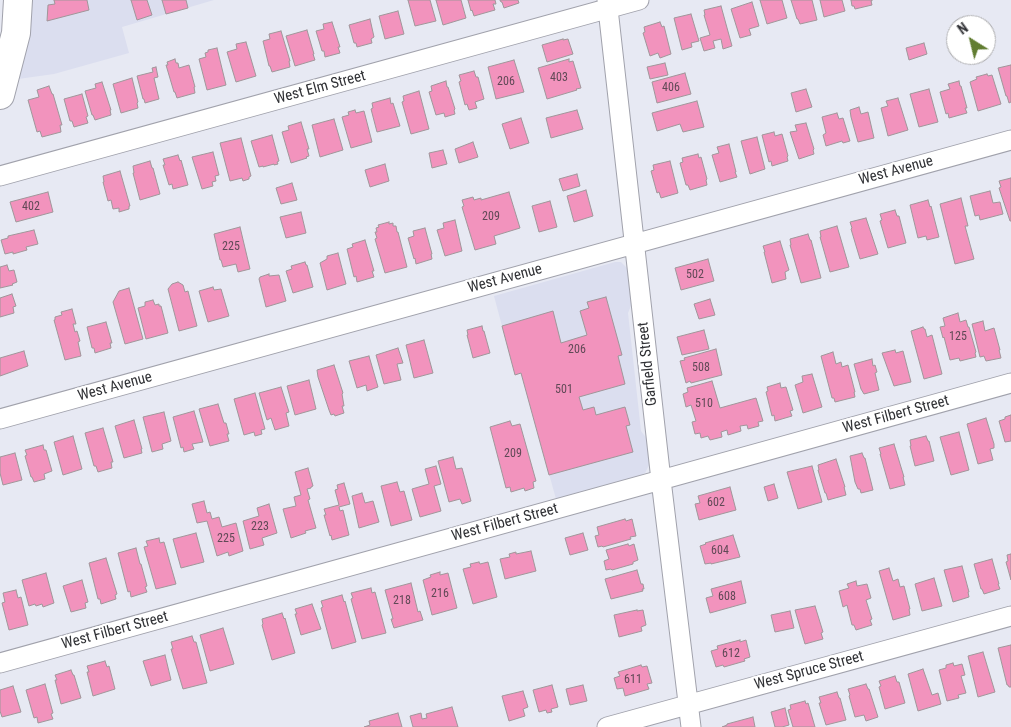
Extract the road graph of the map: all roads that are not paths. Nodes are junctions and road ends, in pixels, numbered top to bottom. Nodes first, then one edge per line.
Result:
1 (18, 0) edge
2 (639, 0) edge
3 (607, 4) edge
4 (0, 95) edge
5 (1011, 140) edge
6 (0, 176) edge
7 (634, 243) junction
8 (1011, 383) edge
9 (0, 419) edge
10 (661, 480) junction
11 (1011, 616) edge
12 (0, 663) edge
13 (689, 704) junction
14 (607, 727) edge
15 (691, 727) edge

1 - 4 main road
2 - 3 street, West Elm Street
3 - 6 street, West Elm Street
3 - 7 street, Garfield Street
5 - 7 street, West Avenue
7 - 9 street, West Avenue
7 - 10 street, Garfield Street
8 - 10 street, West Filbert Street
10 - 12 street, West Filbert Street
10 - 13 street, Garfield Street
11 - 13 street, West Spruce Street
13 - 14 street, West Spruce Street
13 - 15 street, Garfield Street

